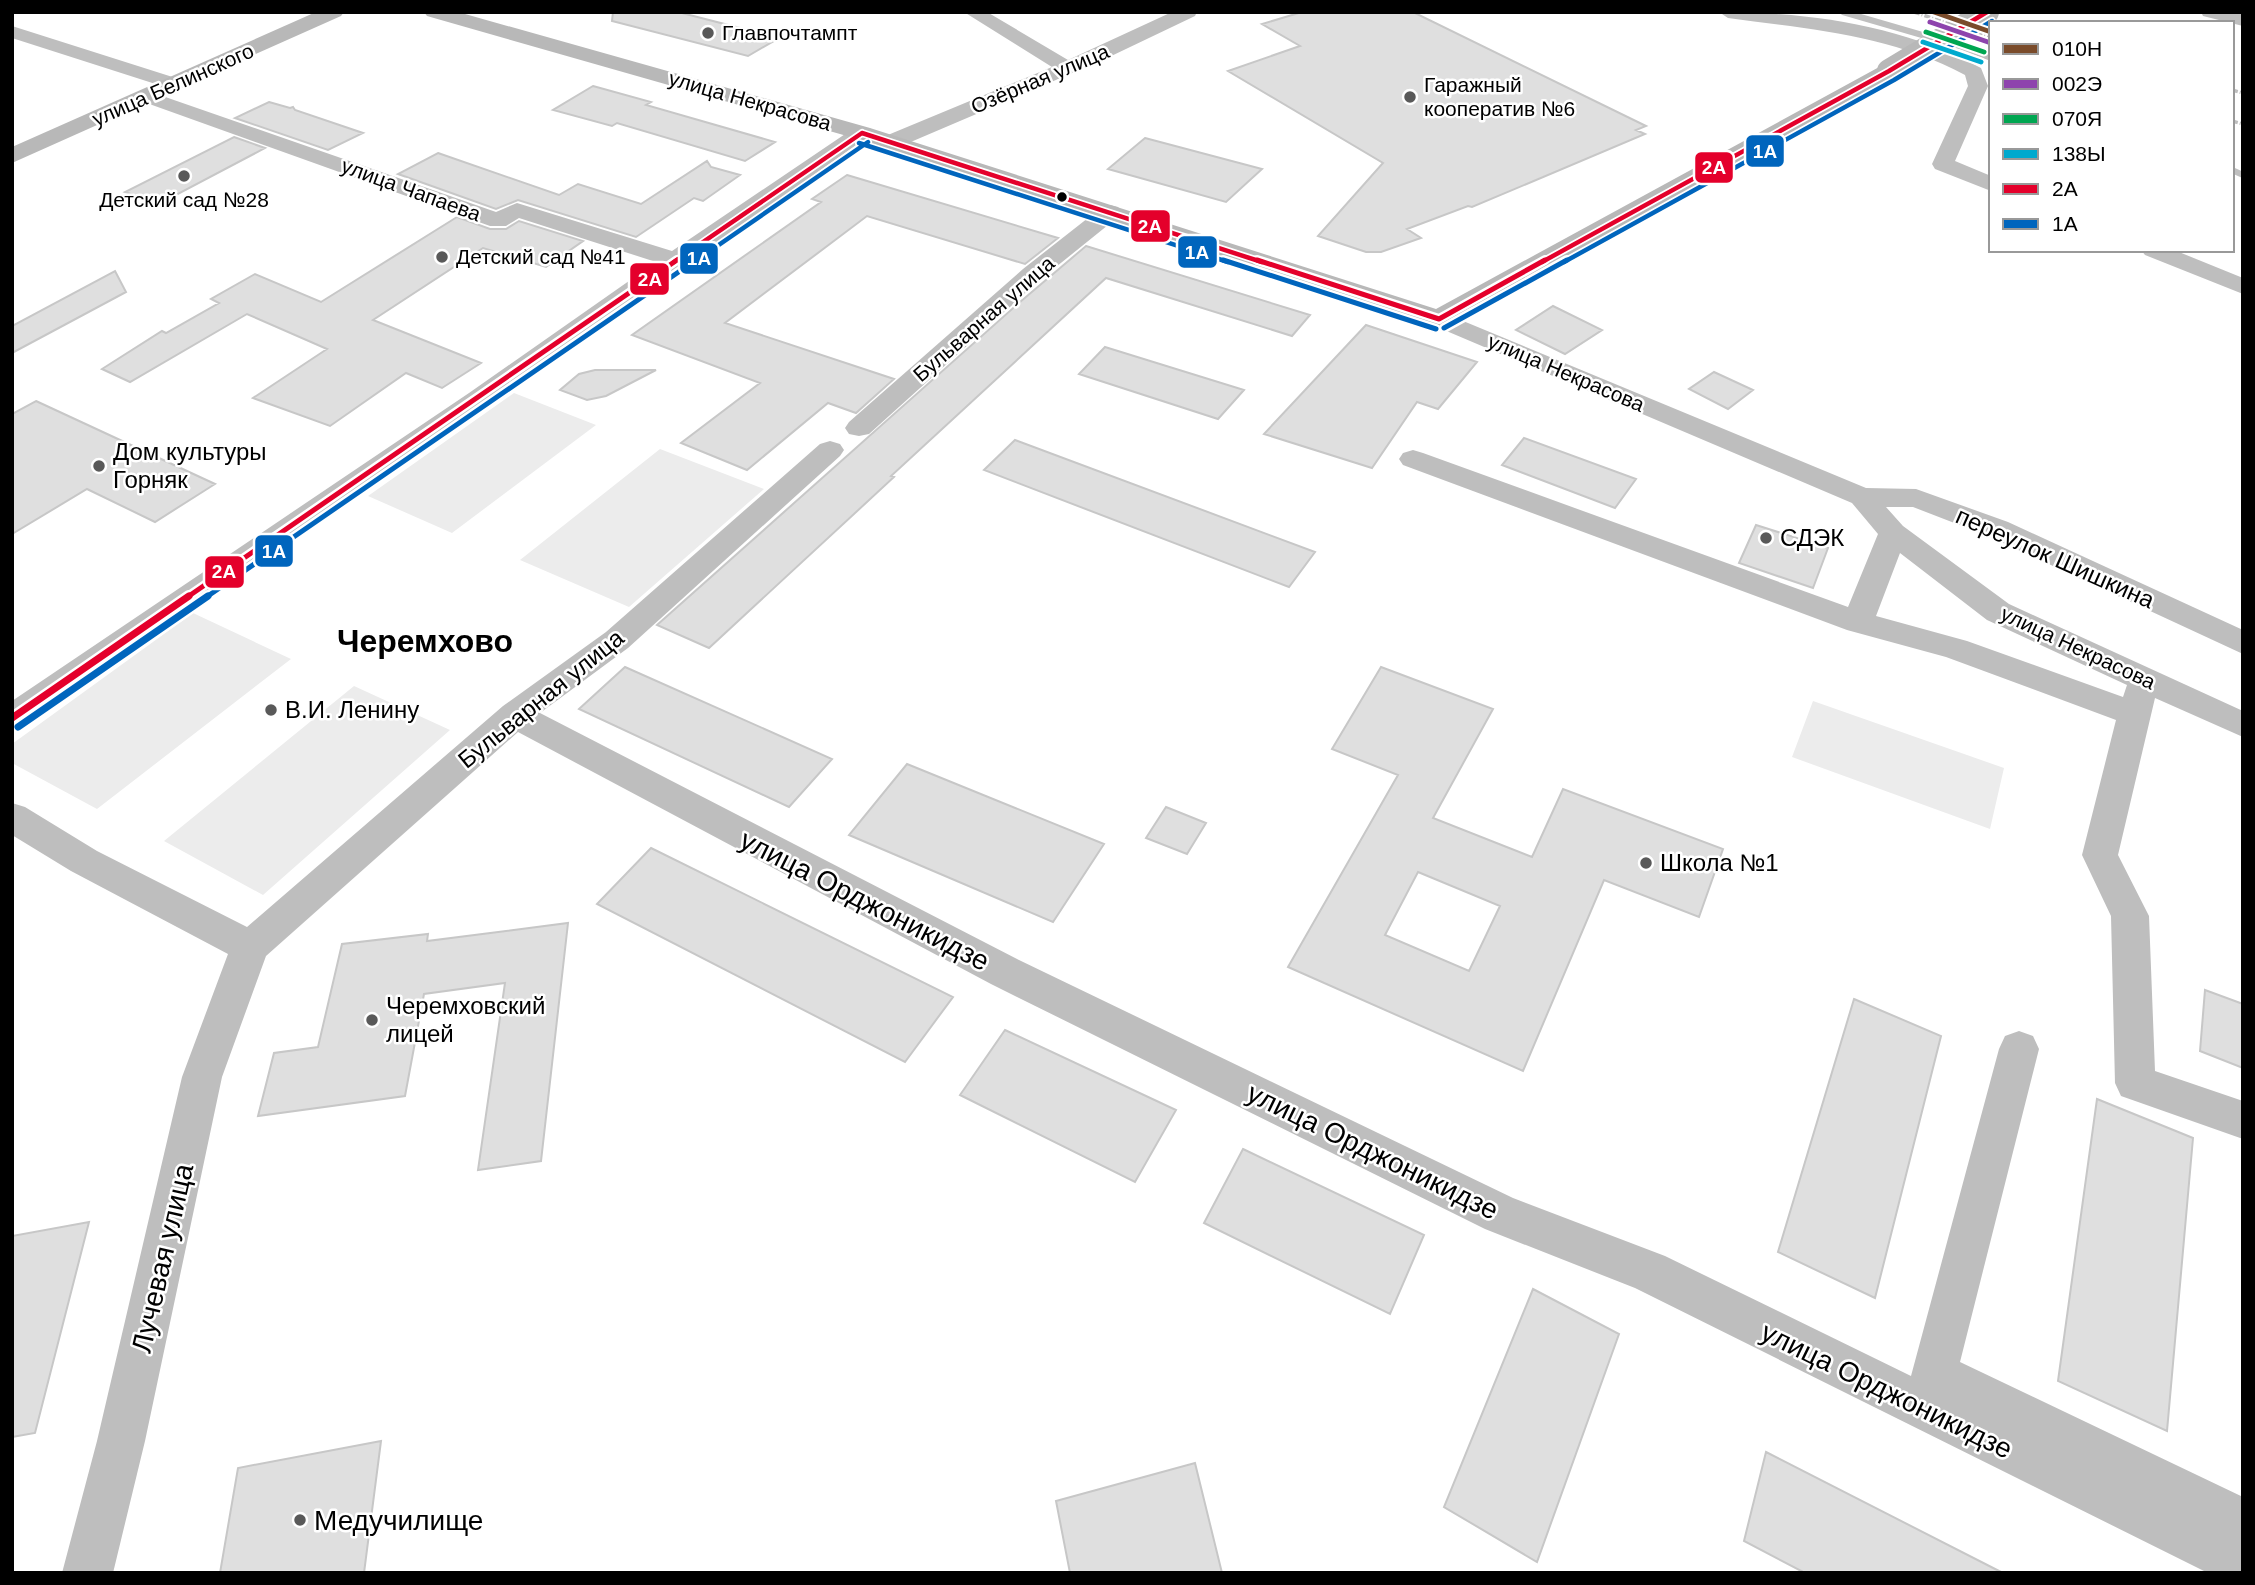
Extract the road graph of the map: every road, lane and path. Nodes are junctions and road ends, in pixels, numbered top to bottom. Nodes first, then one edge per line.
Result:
1 (334, 12) edge
2 (434, 12) edge
3 (972, 12) edge
4 (1188, 12) edge
5 (1728, 12) edge
6 (1987, 12) edge
7 (2210, 12) edge
8 (2243, 20) edge
9 (12, 32) edge
10 (1067, 68) junction
11 (175, 84) junction
12 (148, 97) junction
13 (862, 133) junction
14 (891, 142) junction
15 (12, 156) edge
16 (1989, 183) edge
17 (1110, 212) junction
18 (2158, 252) edge
19 (675, 260) junction
20 (2243, 287) edge
21 (1440, 319) junction
22 (859, 428) dead end
23 (830, 450) dead end
24 (1413, 459) dead end
25 (1862, 497) junction
26 (1893, 533) junction
27 (1858, 622) junction
28 (2243, 643) edge
29 (2145, 678) junction
30 (2134, 714) junction
31 (515, 715) junction
32 (12, 718) edge
33 (2243, 725) edge
34 (12, 817) edge
35 (250, 947) junction
36 (2020, 1049) dead end
37 (2243, 1120) edge
38 (2243, 1523) edge
39 (2243, 1563) edge
40 (87, 1573) edge

1 - 11 main road, улица Белинского
2 - 13 main road, улица Некрасова
3 - 10 street
4 - 10 street, Озёрная улица
5 - 16 street
6 - 21 main road, bridge
7 - 8 street
9 - 11 street
10 - 14 street, Озёрная улица
11 - 12 main road, улица Белинского
12 - 15 main road, улица Белинского
12 - 19 street, улица Чапаева
13 - 14 main road, улица Некрасова
13 - 19 street
14 - 17 main road, улица Некрасова
17 - 21 main road, улица Некрасова
17 - 22 street, Бульварная улица
18 - 20 street
19 - 32 street
21 - 25 street, улица Некрасова
23 - 31 street, Бульварная улица
24 - 27 street
25 - 26 street, улица Некрасова
25 - 28 street, переулок Шишкина
26 - 27 street
26 - 29 street, улица Некрасова
27 - 30 street
29 - 30 street
29 - 33 street, улица Некрасова
30 - 37 street
31 - 35 street, Бульварная улица
31 - 39 street, улица Орджоникидзе
34 - 35 street
35 - 40 street, Лучевая улица
36 - 38 street

